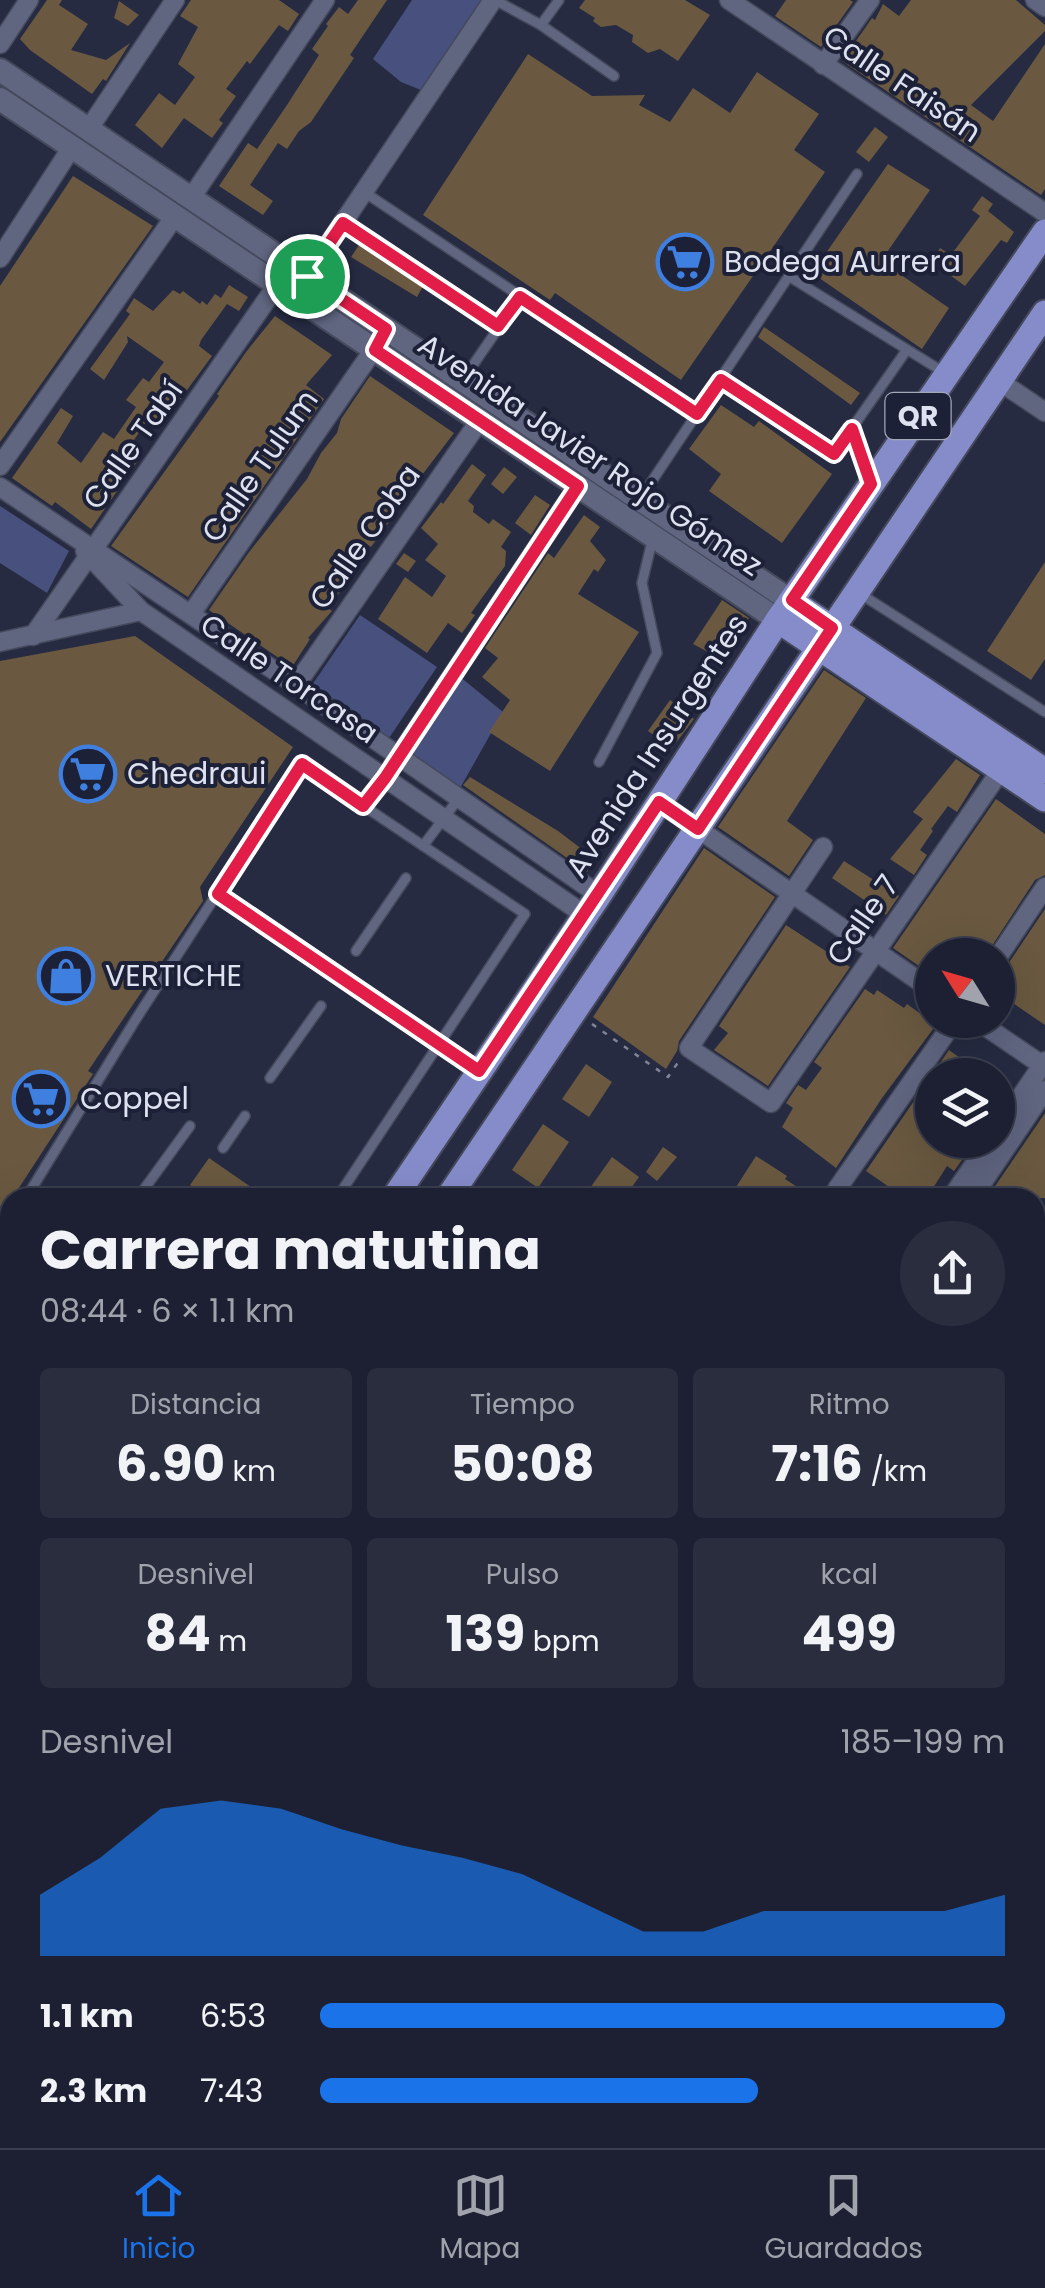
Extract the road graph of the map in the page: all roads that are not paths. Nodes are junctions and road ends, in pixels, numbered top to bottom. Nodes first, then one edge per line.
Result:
1 (30, 0) edge
2 (175, 0) edge
3 (325, 0) edge
4 (494, 0) edge
5 (559, 0) edge
6 (870, 0) edge
7 (1035, 0) edge
8 (741, 3) edge
9 (1045, 7) edge
10 (541, 25) junction
11 (0, 44) edge
12 (824, 65) junction
13 (0, 70) edge
14 (614, 76) dead end
15 (13, 98) edge
16 (88, 130) junction
17 (72, 147) junction
18 (857, 174) dead end
19 (364, 192) junction
20 (192, 198) junction
21 (1045, 213) edge
22 (175, 216) junction
23 (343, 223) junction
24 (1045, 232) edge
25 (0, 258) edge
26 (307, 276) junction
27 (790, 276) junction
28 (278, 285) junction
29 (520, 297) junction
30 (1043, 320) edge
31 (498, 326) junction
32 (381, 340) junction
33 (906, 351) junction
34 (947, 374) junction
35 (462, 380) junction
36 (721, 380) junction
37 (1000, 381) junction
38 (1045, 412) edge
39 (697, 414) junction
40 (480, 420) junction
41 (852, 429) junction
42 (0, 466) edge
43 (871, 484) junction
44 (578, 486) junction
45 (0, 487) edge
46 (640, 499) junction
47 (654, 537) junction
48 (91, 553) junction
49 (857, 591) junction
50 (785, 610) junction
51 (141, 611) junction
52 (191, 614) junction
53 (33, 636) junction
54 (826, 638) junction
55 (0, 642) edge
56 (296, 685) junction
57 (1045, 712) edge
58 (399, 756) junction
59 (599, 762) dead end
60 (1001, 770) junction
61 (1045, 770) edge
62 (385, 778) junction
63 (459, 798) junction
64 (1045, 799) edge
65 (659, 802) junction
66 (363, 806) junction
67 (443, 818) junction
68 (698, 829) junction
69 (424, 846) junction
70 (823, 847) dead end
71 (406, 878) dead end
72 (1045, 888) edge
73 (792, 893) junction
74 (218, 894) junction
75 (592, 905) junction
76 (1011, 938) edge
77 (875, 950) junction
78 (356, 951) dead end
79 (915, 978) edge
80 (321, 1006) dead end
81 (942, 1038) edge
82 (1004, 1038) edge
83 (439, 1044) junction
84 (1044, 1064) edge
85 (479, 1071) junction
86 (270, 1078) dead end
87 (1045, 1090) edge
88 (1015, 1106) edge
89 (245, 1116) dead end
90 (190, 1126) dead end
91 (223, 1148) dead end
92 (979, 1158) edge
93 (32, 1188) edge
94 (145, 1188) edge
95 (344, 1188) edge
96 (401, 1188) edge
97 (455, 1188) edge
98 (839, 1188) edge
99 (959, 1188) edge
100 (979, 1188) edge

1 - 11 street
2 - 16 street
3 - 20 street
4 - 10 lane
4 - 19 street
5 - 10 lane
6 - 12 street
7 - 9 street
8 - 12 street, Calle Faisán
10 - 14 lane
12 - 21 street, Calle Faisán
13 - 15 main road, Avenida Javier Rojo Gómez
15 - 16 main road, Avenida Javier Rojo Gómez
15 - 17 main road, Avenida Javier Rojo Gómez
16 - 20 main road, Avenida Javier Rojo Gómez
17 - 22 main road, Avenida Javier Rojo Gómez
17 - 25 street
18 - 27 lane
19 - 23 street
19 - 29 lane
20 - 26 main road, Avenida Javier Rojo Gómez
22 - 28 main road, Avenida Javier Rojo Gómez
22 - 42 street
23 - 26 street
23 - 31 lane
24 - 34 main road, Avenida Insurgentes / QR
26 - 32 main road, Avenida Javier Rojo Gómez
27 - 33 lane
27 - 36 lane
28 - 32 main road, Avenida Javier Rojo Gómez
28 - 48 street, Calle Tabí
29 - 31 lane
29 - 39 lane
30 - 37 main road, QR
31 - 35 lane
32 - 35 main road, Avenida Javier Rojo Gómez
32 - 40 main road, Avenida Javier Rojo Gómez
32 - 52 street, Calle Tulum
33 - 34 lane
33 - 41 lane
34 - 43 main road, Avenida Insurgentes / QR
35 - 46 main road, Avenida Javier Rojo Gómez
36 - 39 lane
36 - 41 lane
37 - 38 street
37 - 49 main road, QR
39 - 46 lane
40 - 44 main road, Avenida Javier Rojo Gómez
40 - 56 street, Calle Coba
41 - 43 lane
43 - 50 main road, Avenida Insurgentes / QR
44 - 47 main road, Avenida Javier Rojo Gómez
44 - 58 street
45 - 48 street, Calle Torcasa
46 - 50 main road, Avenida Javier Rojo Gómez
47 - 50 main road, Avenida Javier Rojo Gómez
47 - 59 lane
48 - 51 street, Calle Torcasa
48 - 52 street, Calle Torcasa
48 - 53 street, Calle Tabí
49 - 54 main road, QR
49 - 57 lane
50 - 54 main road, Avenida Javier Rojo Gómez
50 - 65 main road, Avenida Insurgentes / QR
51 - 53 street
51 - 62 street, Calle Torcasa
52 - 56 street, Calle Torcasa
53 - 55 street
54 - 60 main road, Avenida Javier Rojo Gómez
54 - 61 main road, Avenida Javier Rojo Gómez
54 - 68 main road, QR
56 - 58 street, Calle Torcasa
58 - 62 street
58 - 63 street, Calle Torcasa
60 - 64 main road, Avenida Javier Rojo Gómez
60 - 77 street, Calle 7
62 - 66 lane
62 - 67 street, Calle Torcasa
63 - 67 lane
63 - 75 street, Calle Torcasa
65 - 68 street
65 - 75 main road, Avenida Insurgentes / QR
66 - 69 lane
66 - 74 lane
67 - 69 lane
67 - 75 street, Calle Torcasa
68 - 73 street
68 - 97 main road, QR
69 - 83 lane
70 - 73 street
71 - 78 lane
72 - 76 street
73 - 77 street
73 - 77 street, Calle 7
74 - 83 lane
74 - 93 lane
75 - 85 main road, Avenida Insurgentes / QR
77 - 79 street
80 - 86 lane
81 - 98 street
82 - 84 street
83 - 85 lane
83 - 95 lane
84 - 88 street
85 - 96 main road, Avenida Insurgentes / QR
87 - 100 street
89 - 91 lane
90 - 94 lane
92 - 99 street

